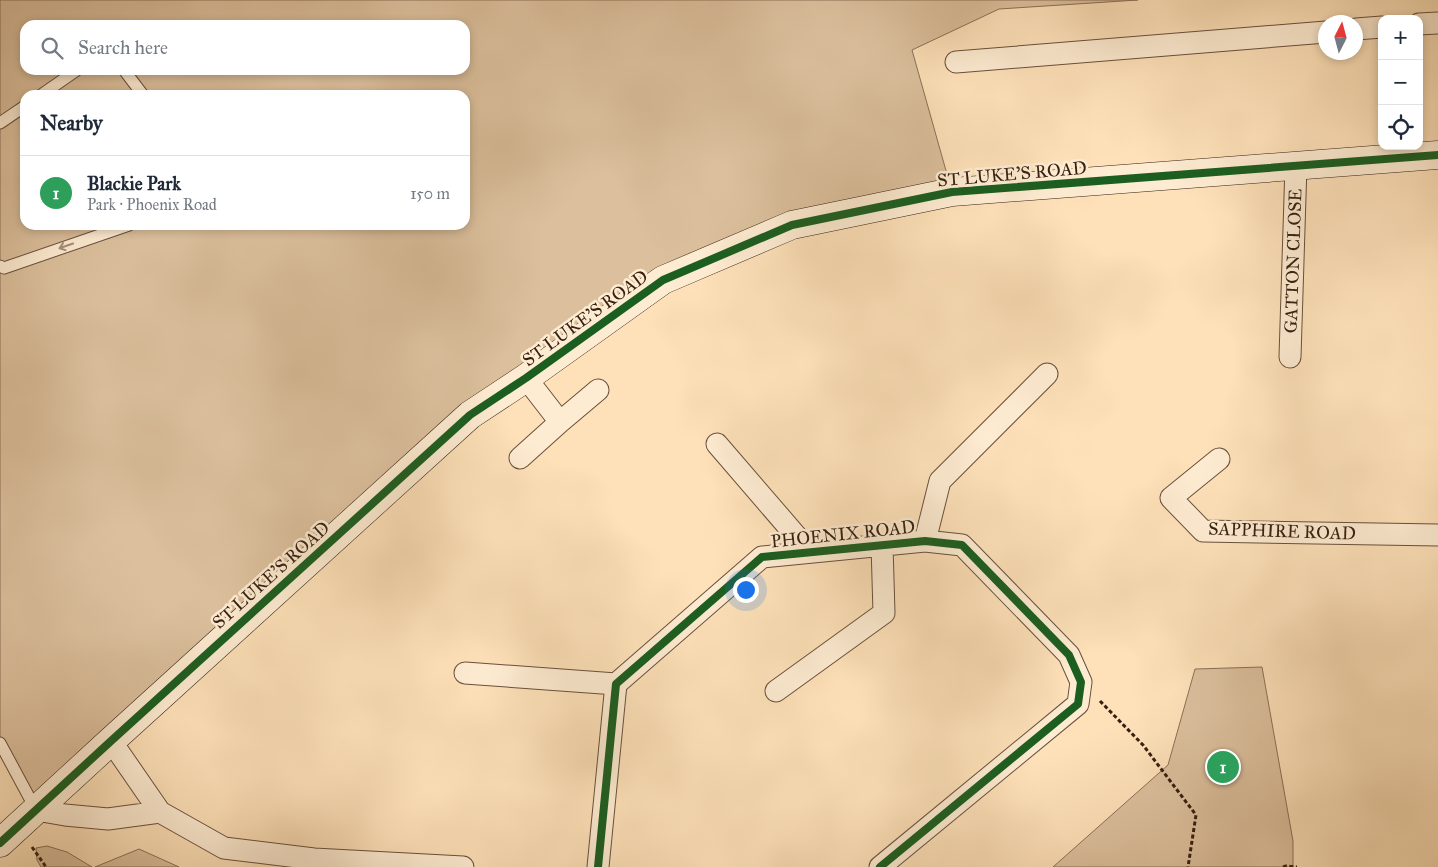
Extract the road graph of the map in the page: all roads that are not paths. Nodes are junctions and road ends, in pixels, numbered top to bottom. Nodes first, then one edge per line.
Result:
1 (1438, 22) edge
2 (1423, 24) edge
3 (1378, 27) edge
4 (1363, 28) edge
5 (1318, 33) edge
6 (956, 62) dead end
7 (70, 75) edge
8 (128, 75) edge
9 (48, 90) edge
10 (139, 90) edge
11 (20, 109) edge
12 (0, 123) edge
13 (1438, 155) edge
14 (1296, 165) junction
15 (114, 230) edge
16 (0, 266) edge
17 (1290, 357) dead end
18 (1047, 374) dead end
19 (526, 378) junction
20 (598, 390) dead end
21 (560, 422) junction
22 (717, 444) dead end
23 (520, 458) dead end
24 (1219, 459) dead end
25 (1438, 535) edge
26 (925, 541) junction
27 (882, 545) junction
28 (810, 552) junction
29 (465, 672) dead end
30 (616, 684) junction
31 (776, 691) dead end
32 (110, 741) junction
33 (0, 743) edge
34 (36, 810) junction
35 (160, 812) junction
36 (0, 843) edge
37 (463, 867) edge
38 (598, 867) edge
39 (880, 867) edge

1 - 2 street
3 - 4 street
5 - 6 street
7 - 9 lane
8 - 10 lane
11 - 12 lane
13 - 14 street, ST LUKE'S ROAD
14 - 17 street, GATTON CLOSE
14 - 19 street, ST LUKE'S ROAD
15 -> 16 lane
18 - 26 street
19 - 21 street
19 - 32 street, ST LUKE'S ROAD
20 - 21 street
21 - 23 street
22 - 28 street
24 - 25 street, SAPPHIRE ROAD
26 - 27 street, PHOENIX ROAD
26 - 39 street, PHOENIX ROAD
27 - 28 street, PHOENIX ROAD
27 - 31 street
28 - 30 street, PHOENIX ROAD
29 - 30 street
30 - 38 street
32 - 34 street, ST LUKE'S ROAD
32 - 35 street
33 - 34 lane
34 - 35 street
34 - 36 street, ST LUKE'S ROAD
35 - 37 street

